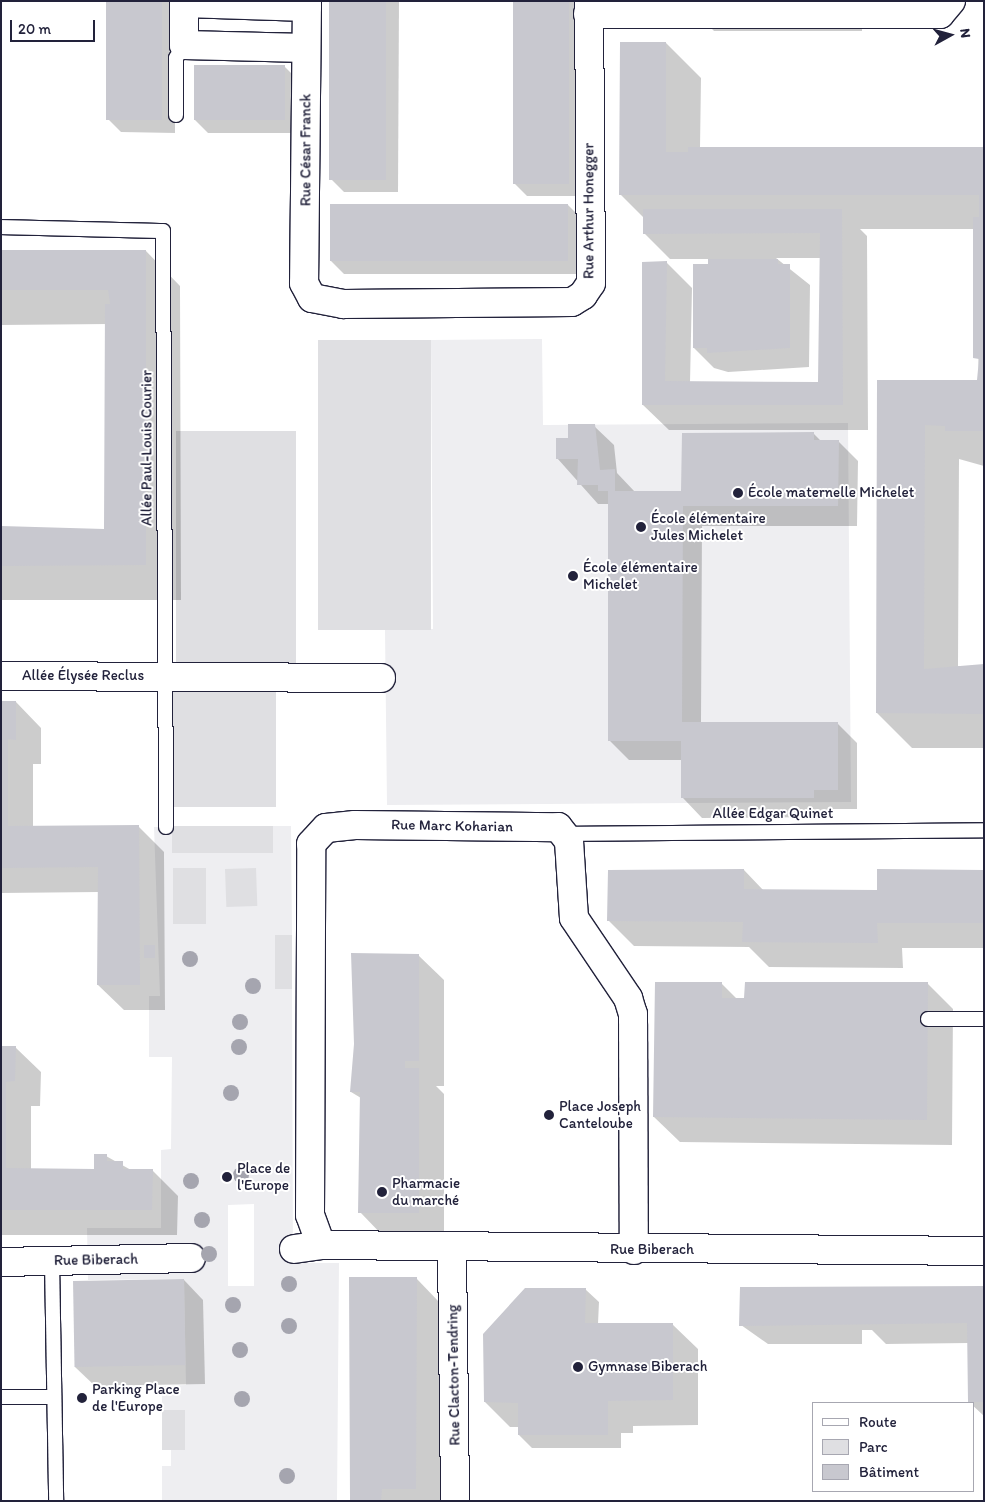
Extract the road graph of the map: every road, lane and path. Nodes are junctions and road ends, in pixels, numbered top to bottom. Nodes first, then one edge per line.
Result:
1 (950, 1) edge
2 (307, 4) edge
3 (589, 8) edge
4 (184, 45) junction
5 (306, 48) junction
6 (176, 114) dead end
7 (1, 228) edge
8 (312, 298) joint
9 (1, 676) edge
10 (164, 676) junction
11 (381, 678) dead end
12 (166, 827) dead end
13 (984, 830) edge
14 (563, 834) junction
15 (984, 1018) edge
16 (928, 1019) dead end
17 (320, 1245) junction
18 (981, 1248) edge
19 (294, 1250) dead end
20 (452, 1250) junction
21 (634, 1250) junction
22 (191, 1258) dead end
23 (52, 1261) junction
24 (1, 1262) edge
25 (54, 1397) junction
26 (1, 1398) edge
27 (56, 1501) edge
28 (456, 1501) edge

1 - 3 street
2 - 4 street
2 - 5 street, Rue César Franck
3 - 8 street, Rue Arthur Honegger
4 - 5 street
4 - 6 lane
5 - 8 street, Rue César Franck
7 - 10 lane, Allée Paul-Louis Courier
9 - 10 street, Allée Élysée Reclus
10 - 11 street, Allée Élysée Reclus
10 - 12 lane, Allée Paul-Louis Courier
13 - 14 lane, Allée Edgar Quinet
14 - 17 street, Rue Marc Koharian
14 - 21 street
15 - 16 lane
17 - 19 street, Rue Biberach
17 - 20 street, Rue Biberach
18 - 21 street, Rue Biberach
20 - 21 street, Rue Biberach
20 - 28 street, Rue Clacton-Tendring
22 - 23 street, Rue Biberach
23 - 24 street, Rue Biberach
23 - 25 lane
25 - 26 lane
25 - 27 lane

